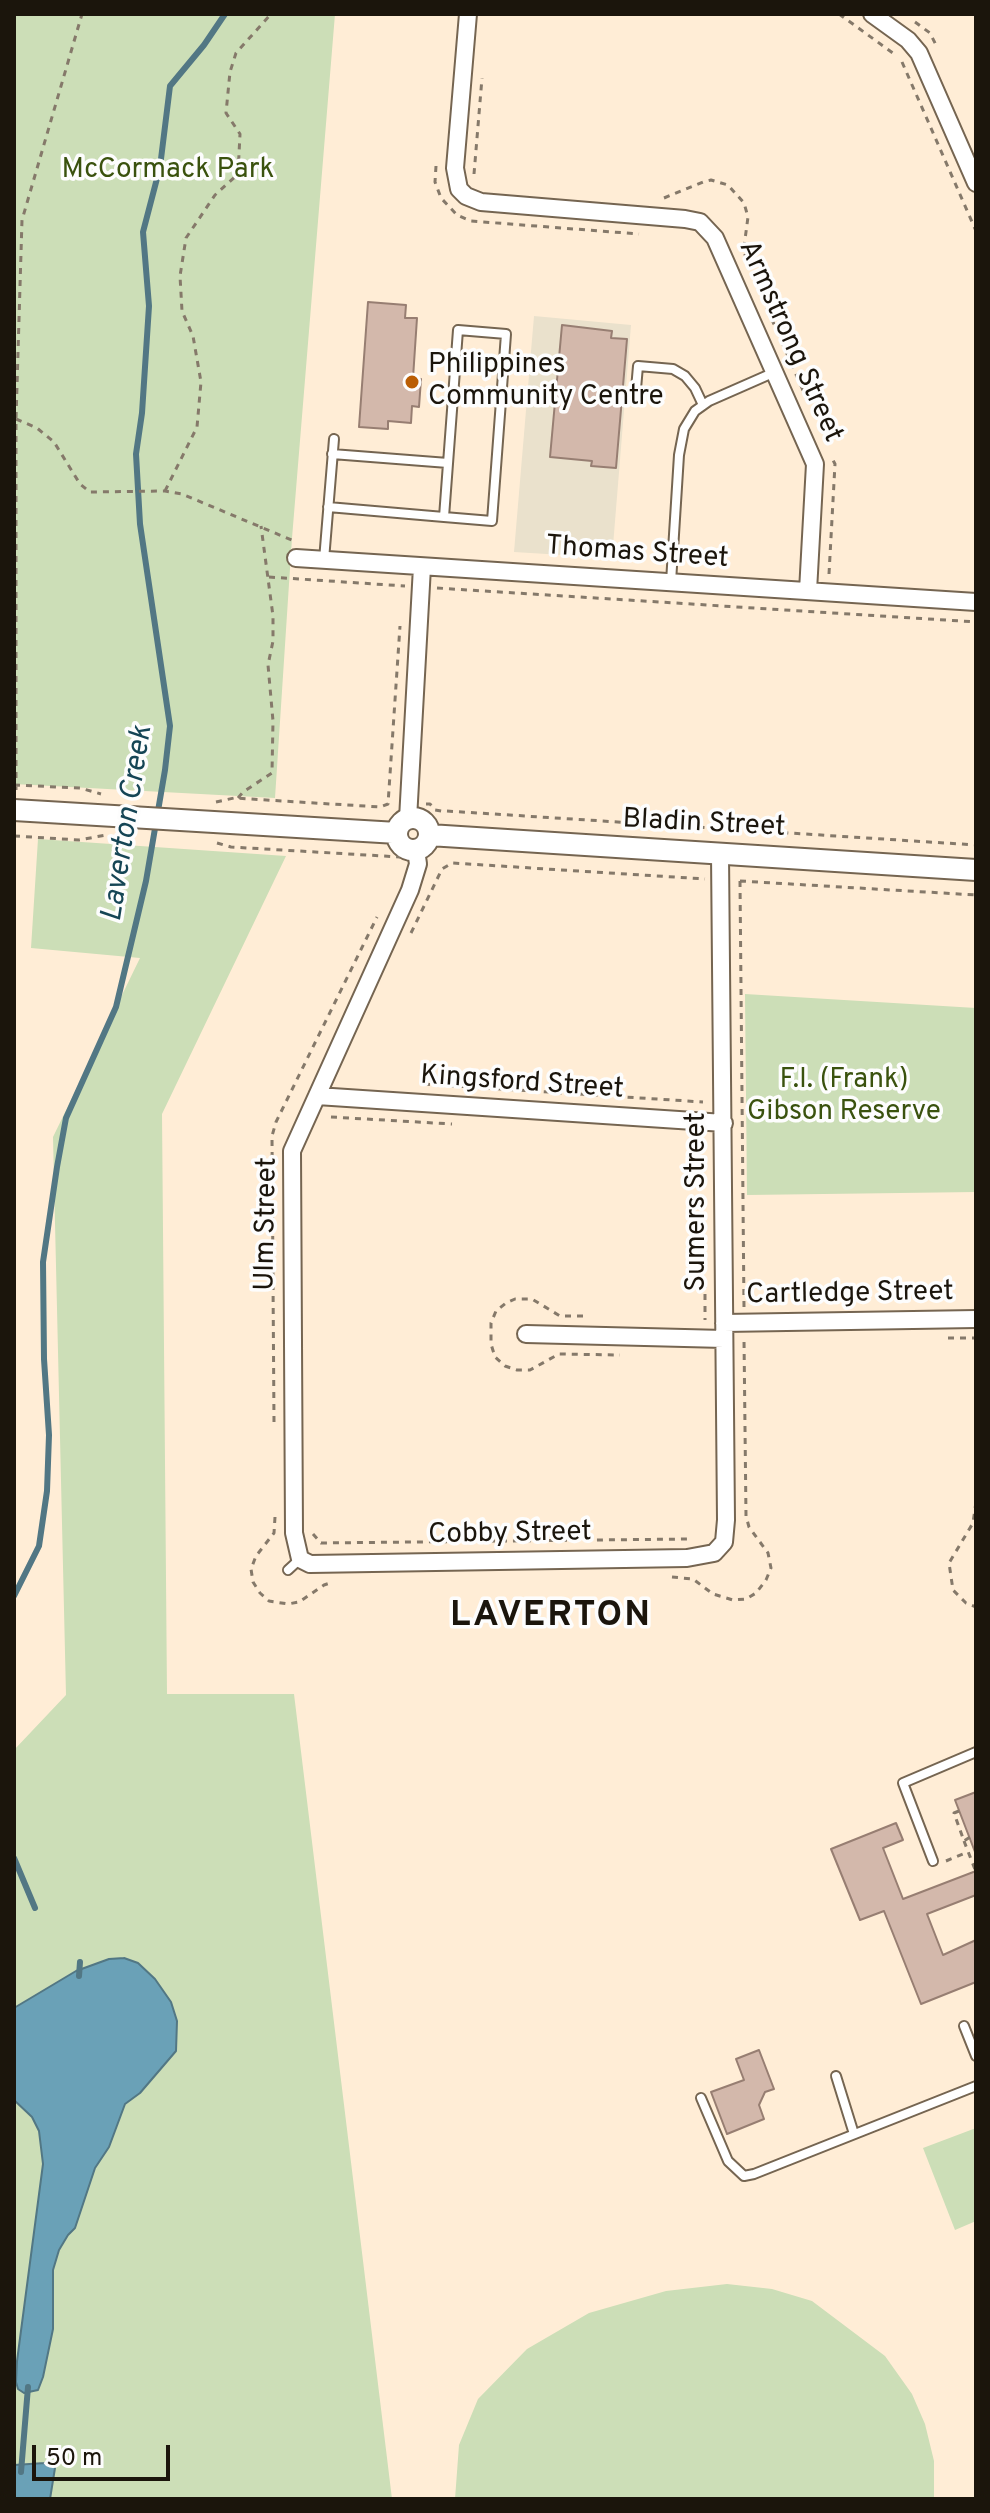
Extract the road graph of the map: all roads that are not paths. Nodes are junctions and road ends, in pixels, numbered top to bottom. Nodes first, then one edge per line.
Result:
1 (468, 14) edge
2 (872, 14) edge
3 (976, 183) edge
4 (775, 372) junction
5 (636, 389) dead end
6 (703, 405) junction
7 (334, 439) dead end
8 (332, 454) junction
9 (448, 463) junction
10 (328, 507) junction
11 (444, 517) junction
12 (296, 558) dead end
13 (324, 560) junction
14 (422, 567) junction
15 (671, 583) junction
16 (808, 591) junction
17 (976, 602) edge
18 (15, 810) edge
19 (403, 826) junction
20 (416, 849) junction
21 (720, 854) junction
22 (976, 870) edge
23 (324, 1097) junction
24 (724, 1123) junction
25 (976, 1319) edge
26 (724, 1331) junction
27 (526, 1334) dead end
28 (720, 1548) joint
29 (294, 1565) joint
30 (976, 1752) edge
31 (933, 1861) road end
32 (964, 2026) dead end
33 (976, 2056) edge
34 (836, 2076) dead end
35 (976, 2086) edge
36 (701, 2098) dead end
37 (854, 2134) junction

1 - 4 street, Armstrong Street
2 - 3 street
4 - 6 lane
4 - 16 street, Armstrong Street
5 - 6 lane
6 - 15 lane
7 - 8 lane
8 - 9 lane
8 - 10 lane
9 - 11 lane
9 - 11 lane
10 - 11 lane
10 - 13 lane
12 - 13 street, Thomas Street
13 - 14 street, Thomas Street
14 - 15 street, Thomas Street
14 - 19 street
15 - 16 street, Thomas Street
16 - 17 street, Thomas Street
18 - 19 street
19 - 20 street
19 - 20 street
20 - 21 street, Bladin Street
20 - 23 street, Ulm Street
21 - 22 street, Bladin Street
21 - 24 street, Sumers Street
23 - 24 street, Kingsford Street
23 - 29 street, Ulm Street
24 - 26 street, Sumers Street
25 - 26 street, Cartledge Street
26 - 27 street, Cartledge Street
26 - 28 street, Sumers Street
28 - 29 street, Cobby Street
30 - 31 lane
32 - 33 lane
34 - 37 lane
35 - 37 lane
36 - 37 lane

